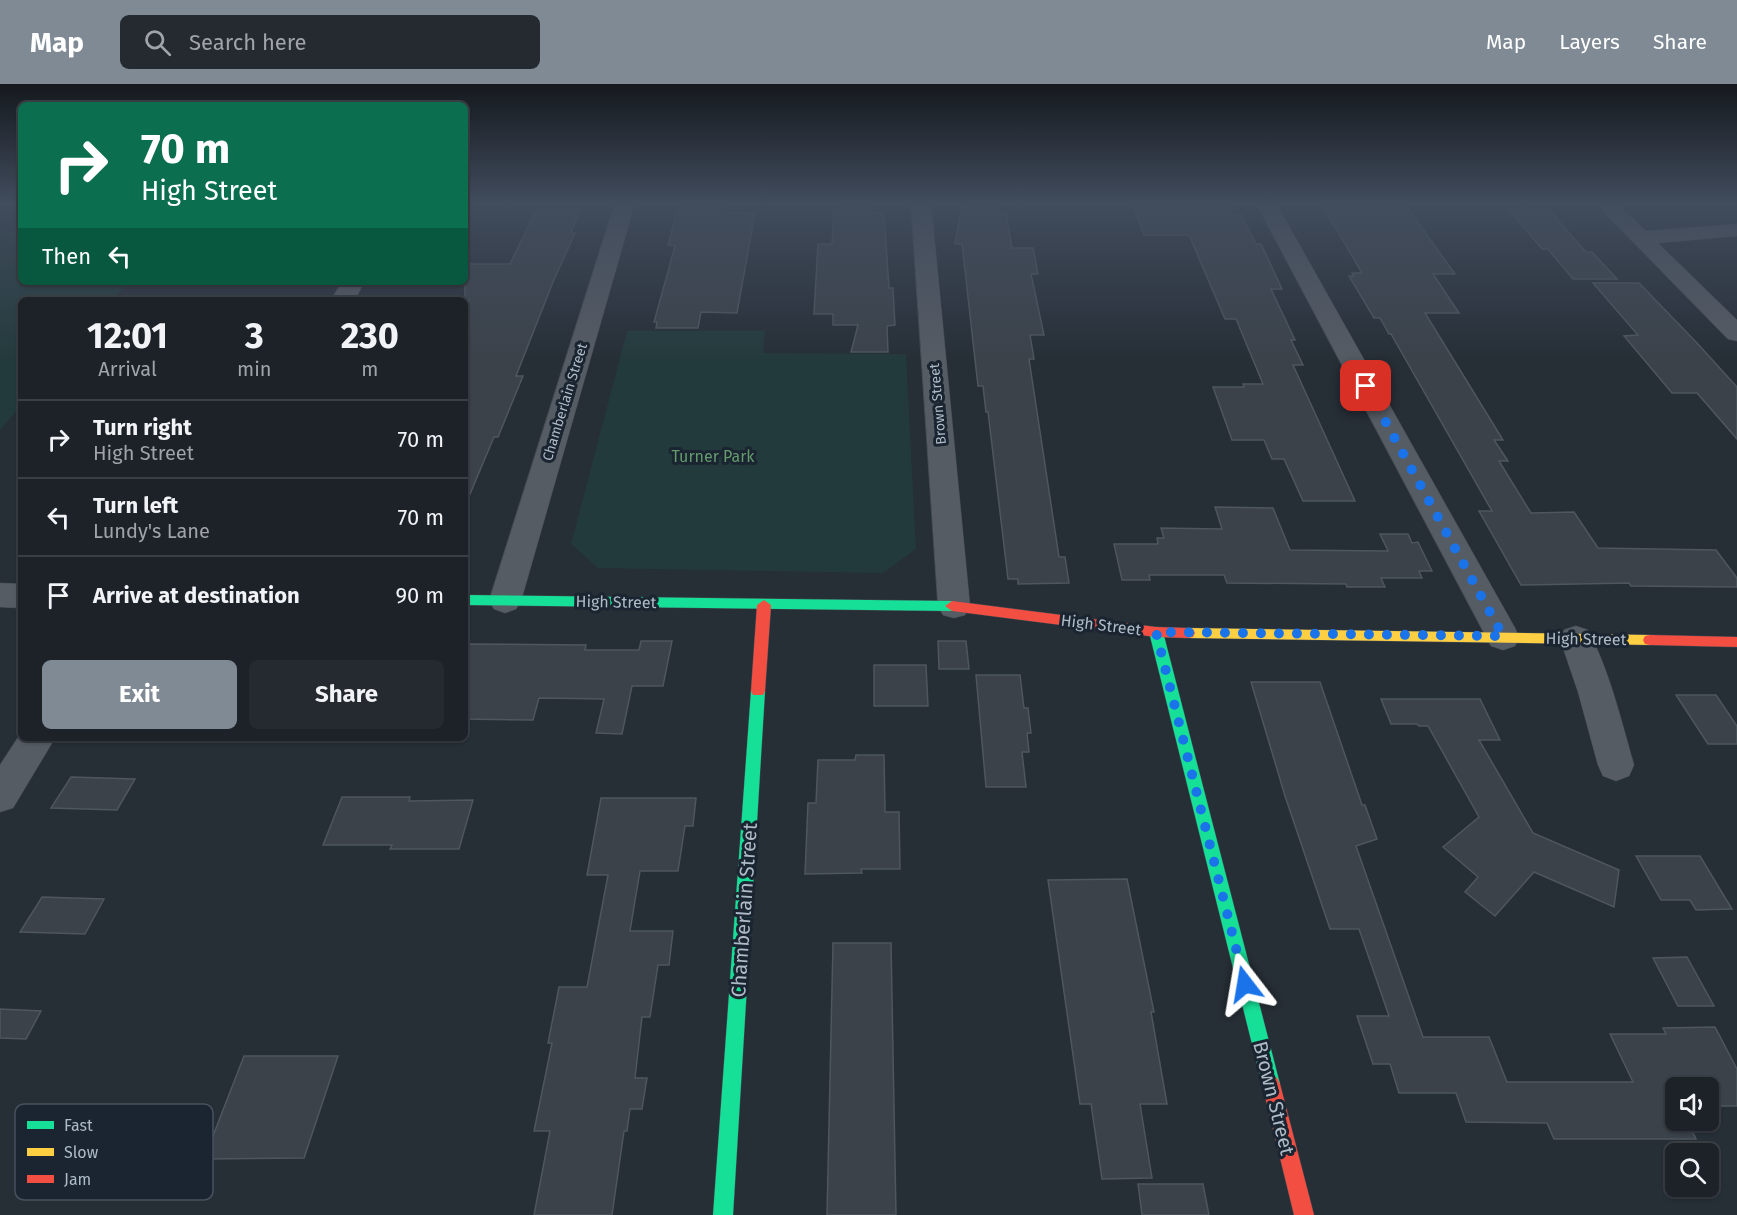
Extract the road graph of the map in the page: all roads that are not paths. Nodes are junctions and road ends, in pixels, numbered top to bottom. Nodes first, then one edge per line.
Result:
1 (609, 256) edge
2 (925, 256) edge
3 (1295, 256) edge
4 (1659, 256) edge
5 (1737, 334) edge
6 (0, 595) edge
7 (18, 596) edge
8 (468, 600) edge
9 (505, 601) junction
10 (764, 605) junction
11 (954, 606) junction
12 (1156, 632) junction
13 (1503, 636) junction
14 (1576, 639) junction
15 (1737, 642) edge
16 (35, 741) edge
17 (1616, 765) dead end
18 (0, 796) edge
19 (723, 1215) edge
20 (1304, 1215) edge

1 - 9 street, Chamberlain Street
2 - 11 street, Brown Street
3 - 13 street
4 - 5 street
6 - 7 street
8 - 9 street, High Street
9 - 10 street, High Street
10 - 11 street, High Street
10 - 19 street, Chamberlain Street
11 - 12 street, High Street
12 - 13 street, High Street
12 - 20 street, Brown Street
13 - 14 street, High Street
14 - 15 street, High Street
14 - 17 street
16 - 18 street

